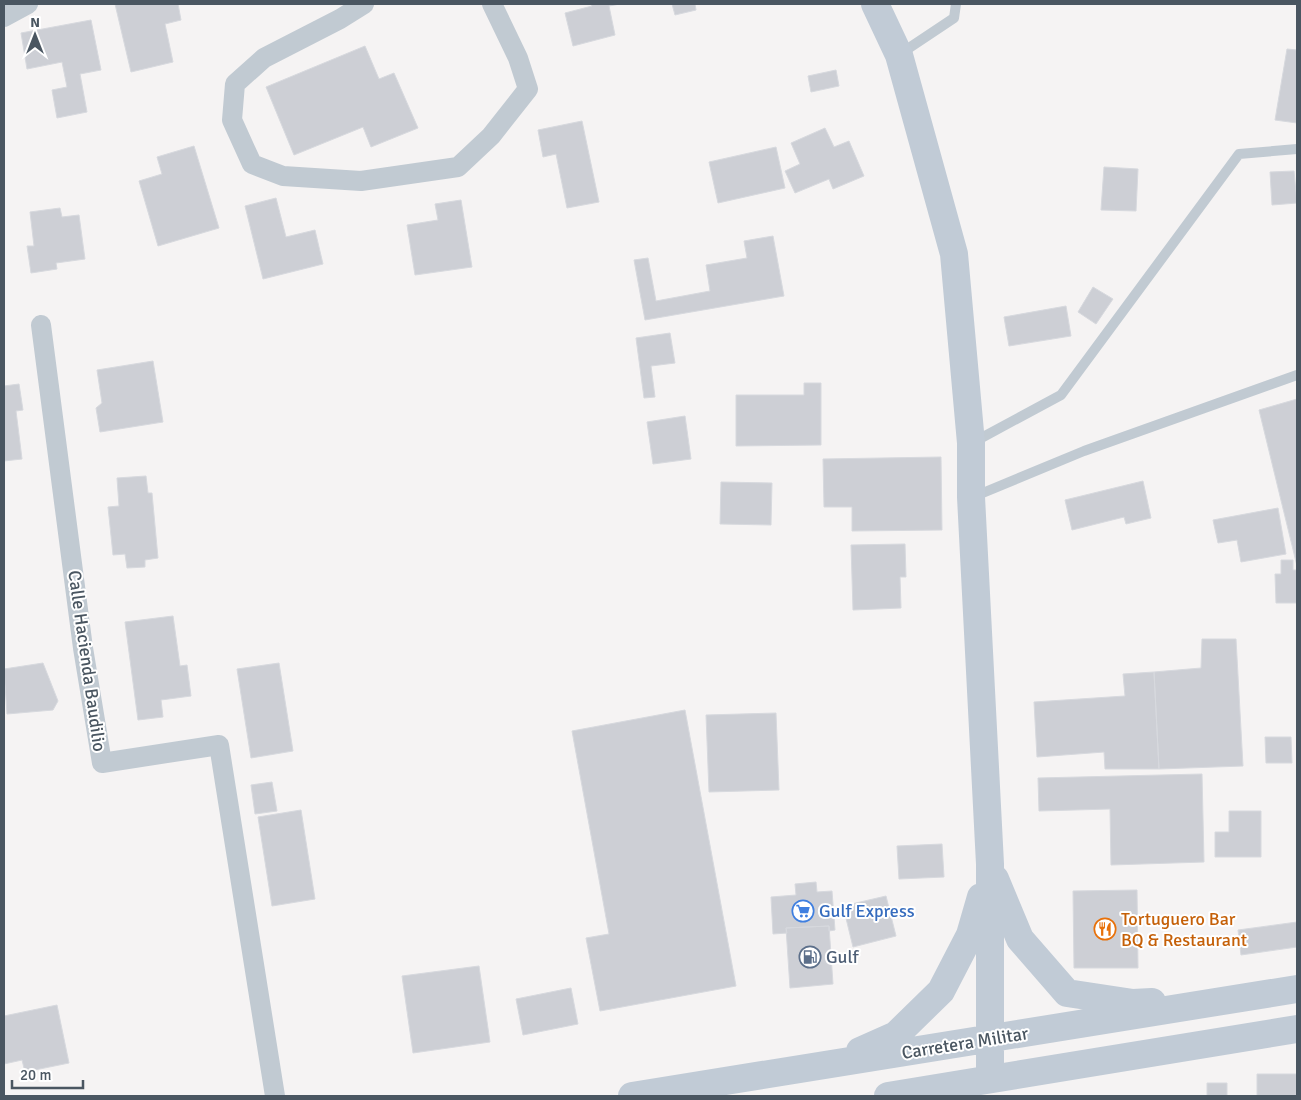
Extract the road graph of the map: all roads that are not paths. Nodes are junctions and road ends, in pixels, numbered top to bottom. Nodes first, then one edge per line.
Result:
1 (28, 4) edge
2 (364, 4) edge
3 (492, 4) edge
4 (956, 4) edge
5 (877, 5) edge
6 (4, 16) edge
7 (899, 55) junction
8 (1297, 150) edge
9 (41, 325) dead end
10 (1297, 375) edge
11 (971, 444) junction
12 (971, 497) junction
13 (990, 864) junction
14 (1297, 990) edge
15 (1246, 998) junction
16 (1297, 1029) edge
17 (990, 1040) junction
18 (832, 1065) junction
19 (990, 1083) junction
20 (275, 1096) edge
21 (632, 1096) edge
22 (888, 1096) edge

1 - 6 street
2 - 3 street
4 - 7 lane
5 - 7 street
7 - 11 street
8 - 11 lane
9 - 20 street, Calle Hacienda Baudilio
10 - 12 lane
11 - 12 street
12 - 13 street
13 - 15 street
13 - 17 street
13 - 18 street
14 - 15 street, Carretera Militar
15 - 17 street, Carretera Militar
16 - 19 street
17 - 18 street, Carretera Militar
17 - 19 street
18 - 21 street, Carretera Militar
19 - 22 street

